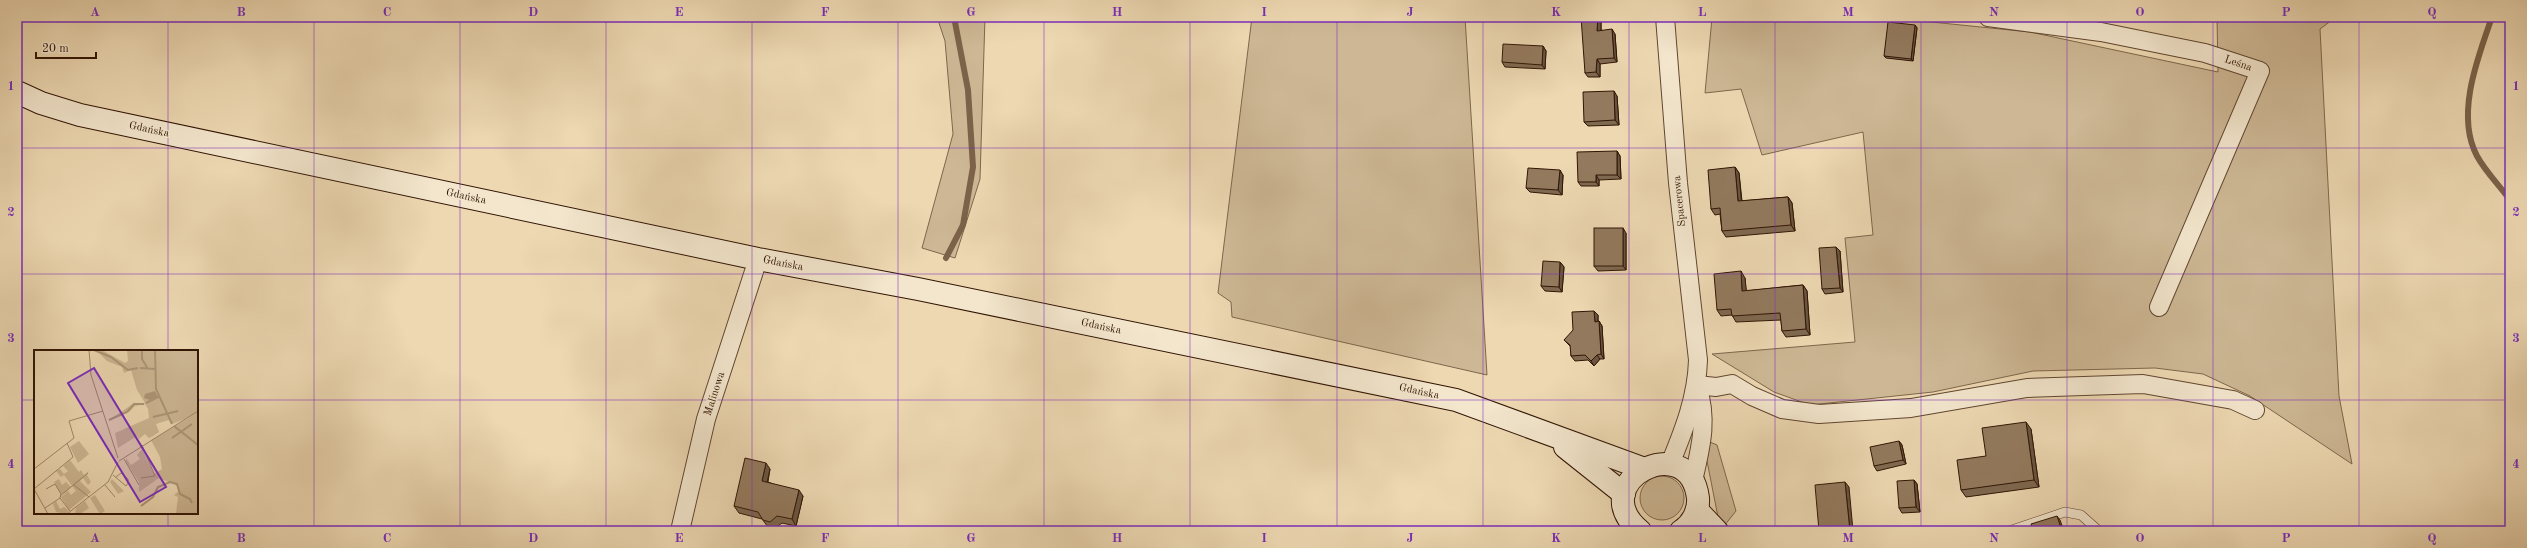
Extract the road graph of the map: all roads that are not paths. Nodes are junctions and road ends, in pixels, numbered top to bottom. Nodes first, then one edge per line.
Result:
1 (1665, 17) edge
2 (1988, 17) edge
3 (17, 92) edge
4 (758, 259) junction
5 (2159, 307) dead end
6 (1697, 385) junction
7 (2255, 410) dead end
8 (1549, 436) junction
9 (1670, 464) junction
10 (1642, 468) junction
11 (1693, 481) junction
12 (1624, 494) junction
13 (1697, 510) junction
14 (680, 531) edge
15 (1640, 531) edge
16 (1681, 531) edge
17 (1717, 531) edge
18 (2009, 531) edge
19 (2099, 531) edge

1 - 6 street, Spacerowa
2 - 5 street, Leśna
3 - 4 main road, Gdańska
4 - 8 main road, Gdańska
4 - 14 street, Malinowa
6 - 7 street
6 - 9 street, Spacerowa
6 - 11 street, Spacerowa
8 - 10 main road, Gdańska
8 - 12 main road, Gdańska
9 - 10 main road
9 - 11 main road
10 - 12 main road
11 - 13 main road
12 - 15 main road
13 - 16 main road
13 - 17 main road
18 - 19 lane

